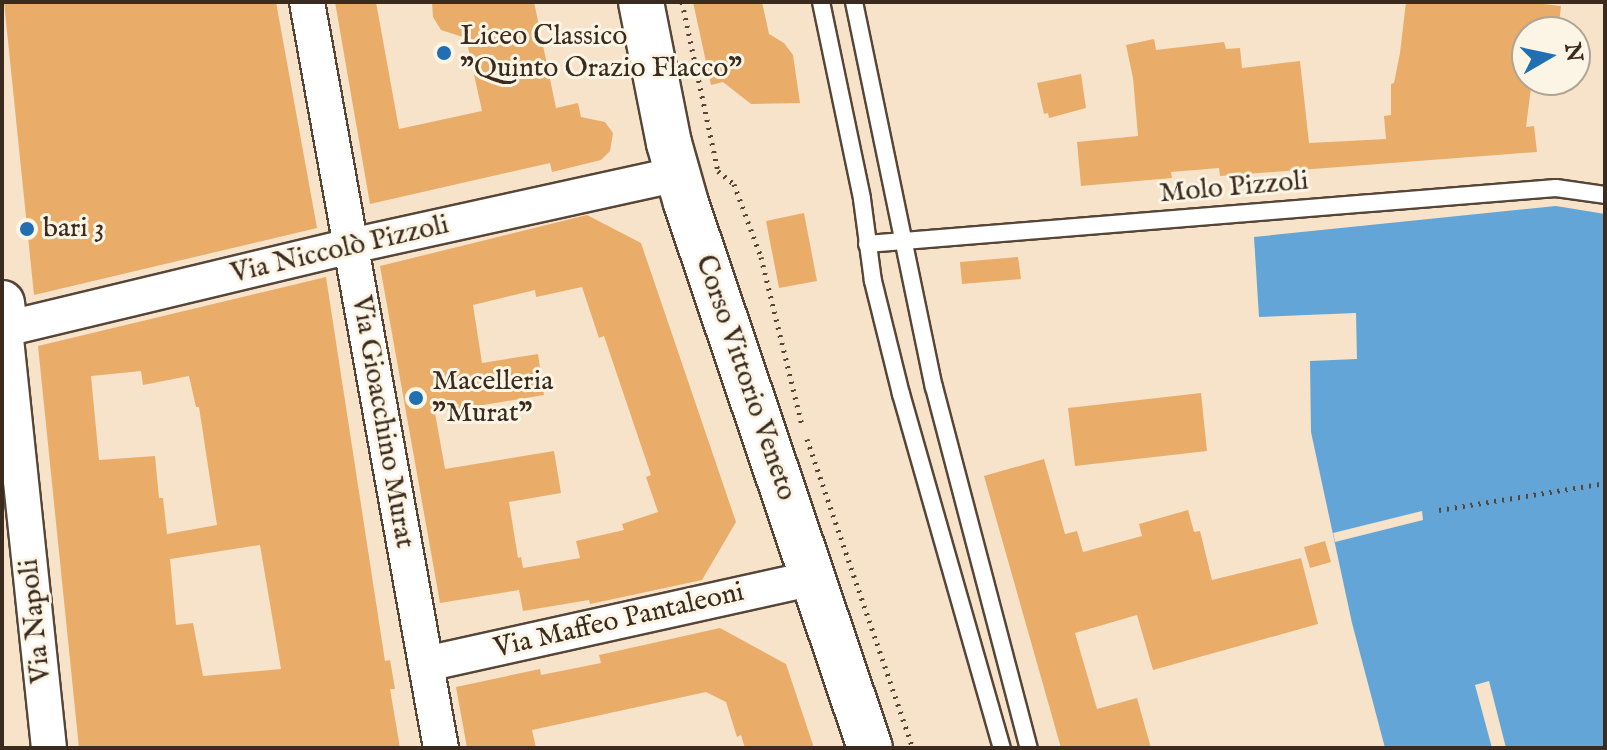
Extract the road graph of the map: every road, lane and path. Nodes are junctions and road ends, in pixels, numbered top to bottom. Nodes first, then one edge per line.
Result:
1 (307, 2) edge
2 (641, 2) edge
3 (682, 2) edge
4 (821, 2) edge
5 (854, 2) edge
6 (678, 174) junction
7 (1605, 195) edge
8 (901, 241) junction
9 (867, 244) junction
10 (351, 246) junction
11 (3, 321) edge
12 (1605, 483) edge
13 (1439, 510) dead end
14 (813, 578) junction
15 (426, 664) junction
16 (49, 748) edge
17 (441, 748) edge
18 (870, 748) edge
19 (913, 748) edge
20 (1002, 748) edge
21 (1029, 748) edge

1 - 10 street, Via Gioacchino Murat
2 - 6 main road, Corso Vittorio Veneto
3 - 19 path
4 - 9 lane
5 - 8 lane
6 - 10 street, Via Niccolò Pizzoli
6 - 14 main road, Corso Vittorio Veneto
7 - 8 lane, Molo Pizzoli
8 - 9 lane, Molo Pizzoli
8 - 21 lane
9 - 20 lane
10 - 11 street, Via Niccolò Pizzoli
10 - 15 street, Via Gioacchino Murat
11 - 16 street, Via Napoli
12 - 13 path
14 - 15 street, Via Maffeo Pantaleoni
14 - 18 main road, Corso Vittorio Veneto
15 - 17 street, Via Gioacchino Murat

